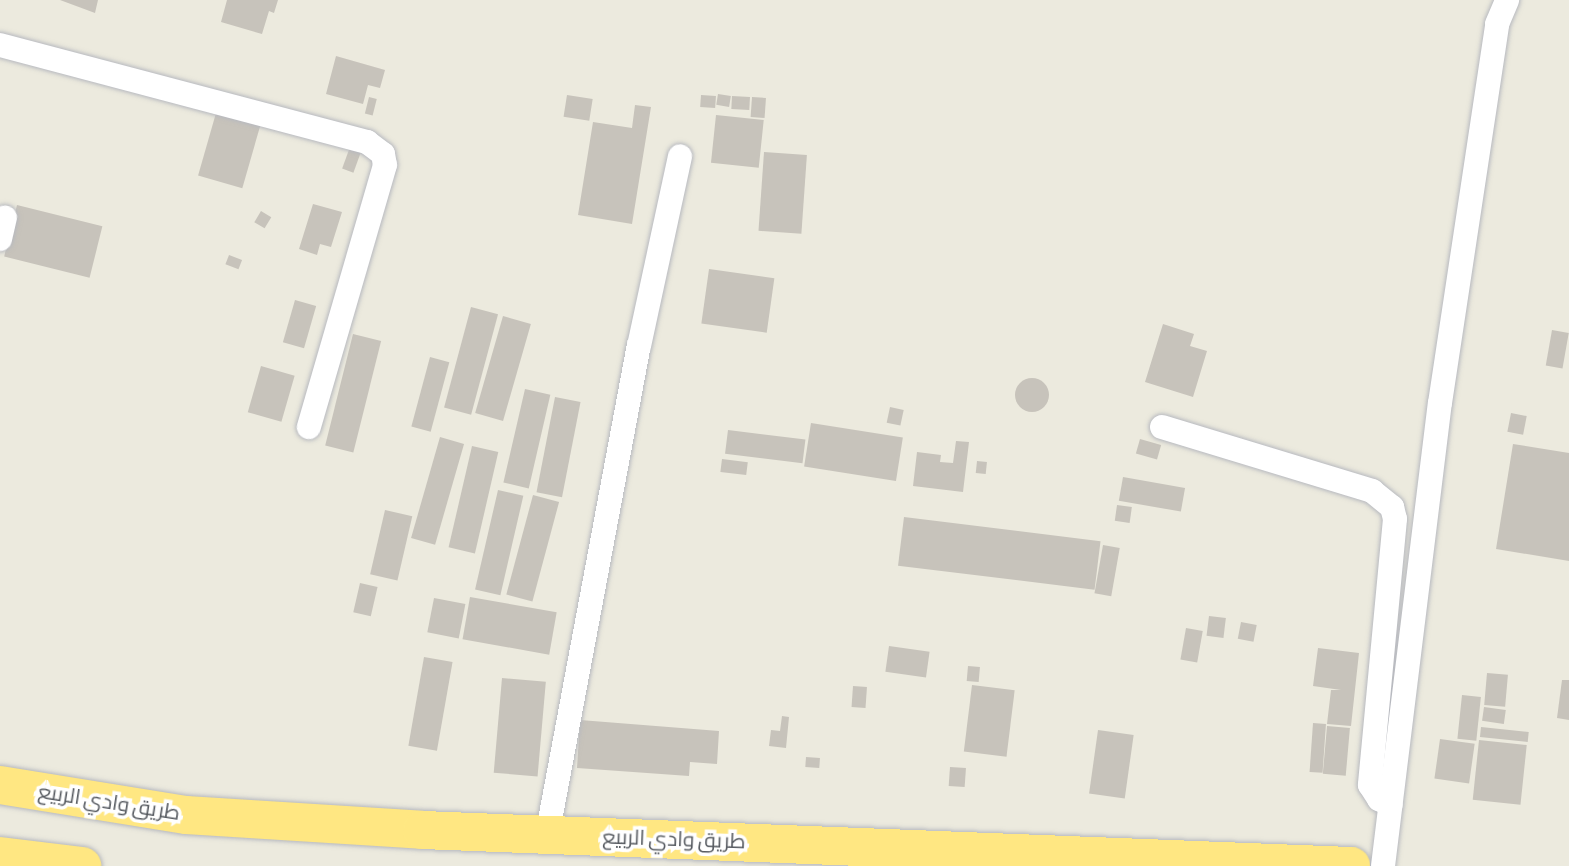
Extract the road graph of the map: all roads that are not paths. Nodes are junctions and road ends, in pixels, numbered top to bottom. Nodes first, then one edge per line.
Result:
1 (1507, 0) edge
2 (0, 45) edge
3 (680, 156) dead end
4 (1162, 426) dead end
5 (309, 427) dead end
6 (0, 785) edge
7 (1391, 805) junction
8 (547, 836) junction
9 (663, 852) edge
10 (0, 856) edge
11 (1241, 864) edge
12 (82, 866) edge
13 (1351, 866) edge
14 (1382, 866) edge

1 - 7 street
2 - 5 street
3 - 8 street
4 - 7 street
6 - 8 highway, طريق وادي الربيع
7 - 14 street
8 - 9 highway, طريق وادي الربيع
9 - 11 highway, طريق وادي الربيع
10 - 12 highway
11 - 13 highway, طريق وادي الربيع

